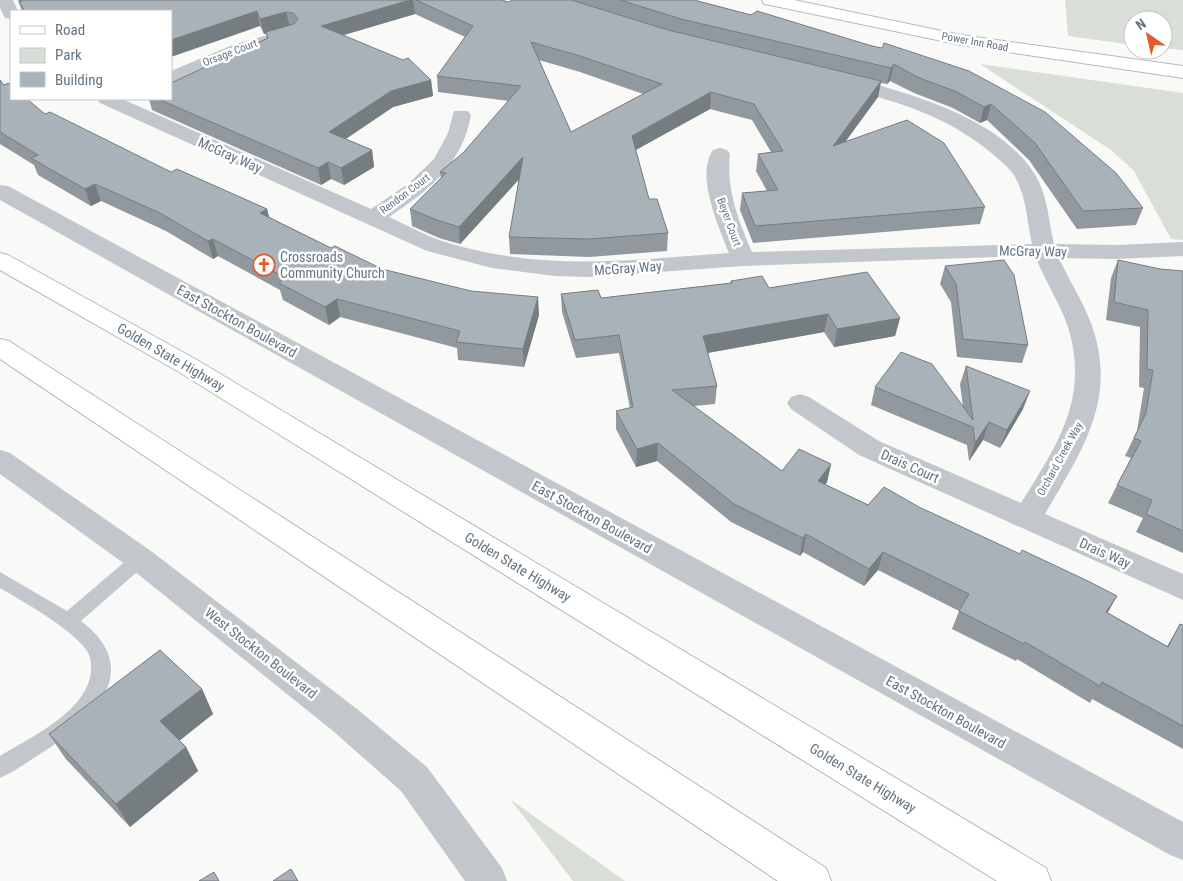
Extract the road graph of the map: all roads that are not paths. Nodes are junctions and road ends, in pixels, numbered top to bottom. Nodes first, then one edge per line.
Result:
1 (770, 0) edge
2 (290, 34) edge
3 (1183, 72) edge
4 (820, 77) edge
5 (172, 78) edge
6 (118, 100) edge
7 (461, 115) dead end
8 (720, 154) dead end
9 (0, 191) edge
10 (371, 219) junction
11 (1183, 249) edge
12 (1045, 251) junction
13 (743, 259) junction
14 (0, 260) edge
15 (0, 347) edge
16 (800, 403) dead end
17 (0, 460) edge
18 (1028, 518) junction
19 (140, 559) junction
20 (0, 579) edge
21 (1183, 588) edge
22 (67, 622) junction
23 (0, 768) edge
24 (1183, 842) edge
25 (488, 881) edge
26 (812, 881) edge
27 (1032, 881) edge

1 - 3 main road, Power Inn Road
2 - 5 street, Orsage Court
4 - 12 street, Orchard Creek Way
6 - 10 street, McGray Way
7 - 10 street, Rendon Court
8 - 13 street, Beyer Court
9 - 24 street, East Stockton Boulevard
10 - 13 street, McGray Way
11 - 12 street, McGray Way
12 - 13 street, McGray Way
12 - 18 street, Orchard Creek Way
14 - 27 main road, Golden State Highway
15 - 26 main road
16 - 18 street, Drais Court
17 - 19 street, West Stockton Boulevard
18 - 21 street, Drais Way
19 - 22 lane
19 - 25 street, West Stockton Boulevard
20 - 22 lane
22 - 23 lane

